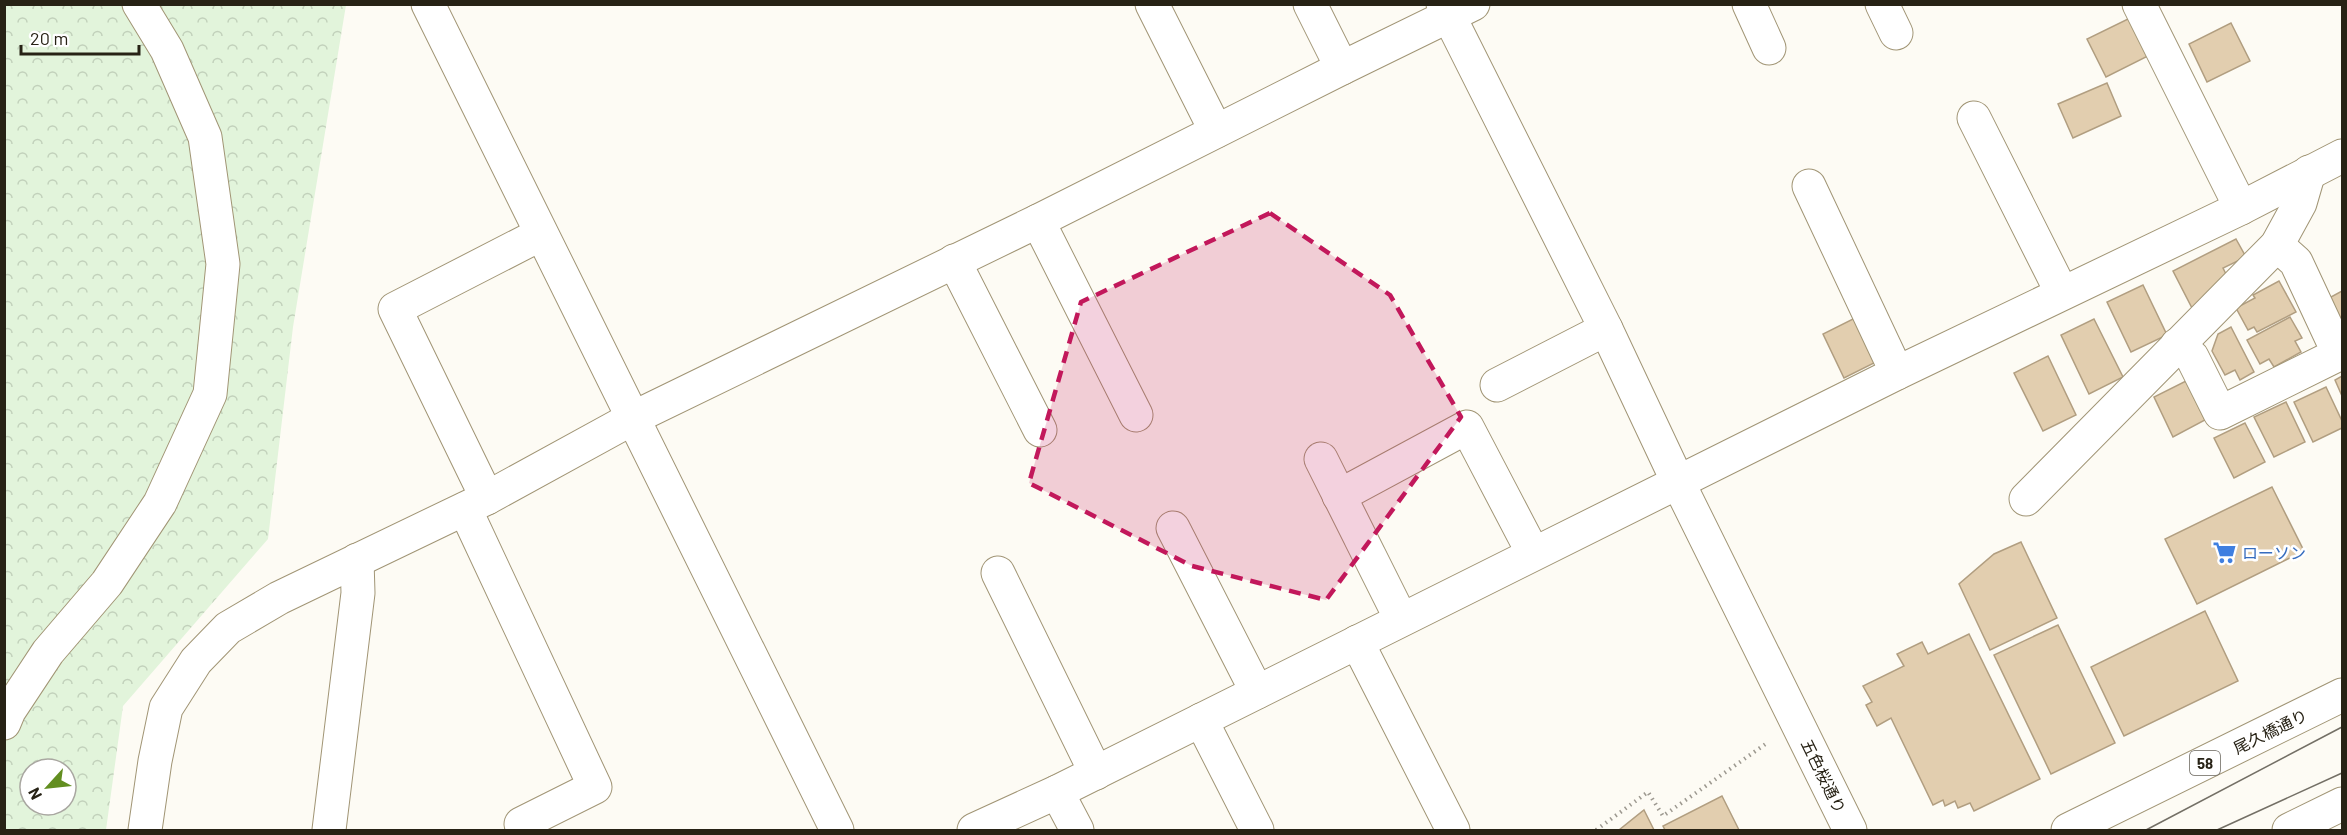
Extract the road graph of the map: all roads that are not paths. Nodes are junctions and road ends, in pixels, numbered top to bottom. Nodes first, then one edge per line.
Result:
1 (139, 4) edge
2 (428, 4) edge
3 (1152, 4) edge
4 (1310, 4) edge
5 (1749, 4) edge
6 (2139, 4) edge
7 (1455, 8) edge
8 (1769, 48) dead end
9 (1342, 68) junction
10 (1974, 118) dead end
11 (1216, 131) junction
12 (2343, 156) edge
13 (2309, 172) junction
14 (1809, 186) dead end
15 (2241, 208) junction
16 (1038, 221) junction
17 (541, 234) junction
18 (2277, 244) junction
19 (954, 261) junction
20 (2062, 293) junction
21 (1606, 329) junction
22 (2177, 345) junction
23 (1897, 373) junction
24 (1497, 385) dead end
25 (1136, 415) dead end
26 (633, 418) junction
27 (1040, 430) dead end
28 (1321, 459) dead end
29 (1678, 482) junction
30 (1339, 496) junction
31 (2026, 499) dead end
32 (476, 504) junction
33 (1173, 528) dead end
34 (1533, 553) junction
35 (357, 560) junction
36 (998, 573) dead end
37 (1401, 619) junction
38 (1358, 642) junction
39 (1257, 692) junction
40 (2343, 695) edge
41 (1201, 720) junction
42 (4, 723) edge
43 (1095, 773) junction
44 (1057, 792) junction
45 (2343, 804) edge
46 (145, 831) edge
47 (329, 831) edge
48 (524, 831) edge
49 (837, 831) edge
50 (975, 831) edge
51 (1077, 831) edge
52 (1257, 831) edge
53 (1453, 831) edge
54 (1850, 831) edge
55 (2068, 831) edge
56 (2289, 831) edge

1 - 42 street
2 - 17 street
3 - 11 street
4 - 9 street
5 - 8 street
6 - 15 street
7 - 9 street
7 - 21 street, 五色桜通り
9 - 11 street
10 - 20 street
11 - 16 street
12 - 13 street
13 - 15 street
13 - 18 street
14 - 23 street
15 - 20 street
16 - 19 street
16 - 25 street
17 - 26 street
17 - 32 street
18 - 22 street
18 - 22 street
19 - 26 street
19 - 27 street
20 - 23 street
21 - 24 street
21 - 29 street, 五色桜通り
22 - 31 street
23 - 29 street
26 - 32 street
26 - 49 street
28 - 30 street
29 - 34 street
29 - 54 street, 五色桜通り
30 - 34 street
30 - 37 street
32 - 35 street
32 - 48 street
33 - 39 street
34 - 37 street
35 - 46 street
35 - 47 street
36 - 43 street
37 - 38 street
38 - 39 street
38 - 53 street
39 - 41 street
40 - 55 street, 尾久橋通り / 58
41 - 43 street
41 - 52 street
43 - 44 street
44 - 50 street
44 - 51 street
45 - 56 street

